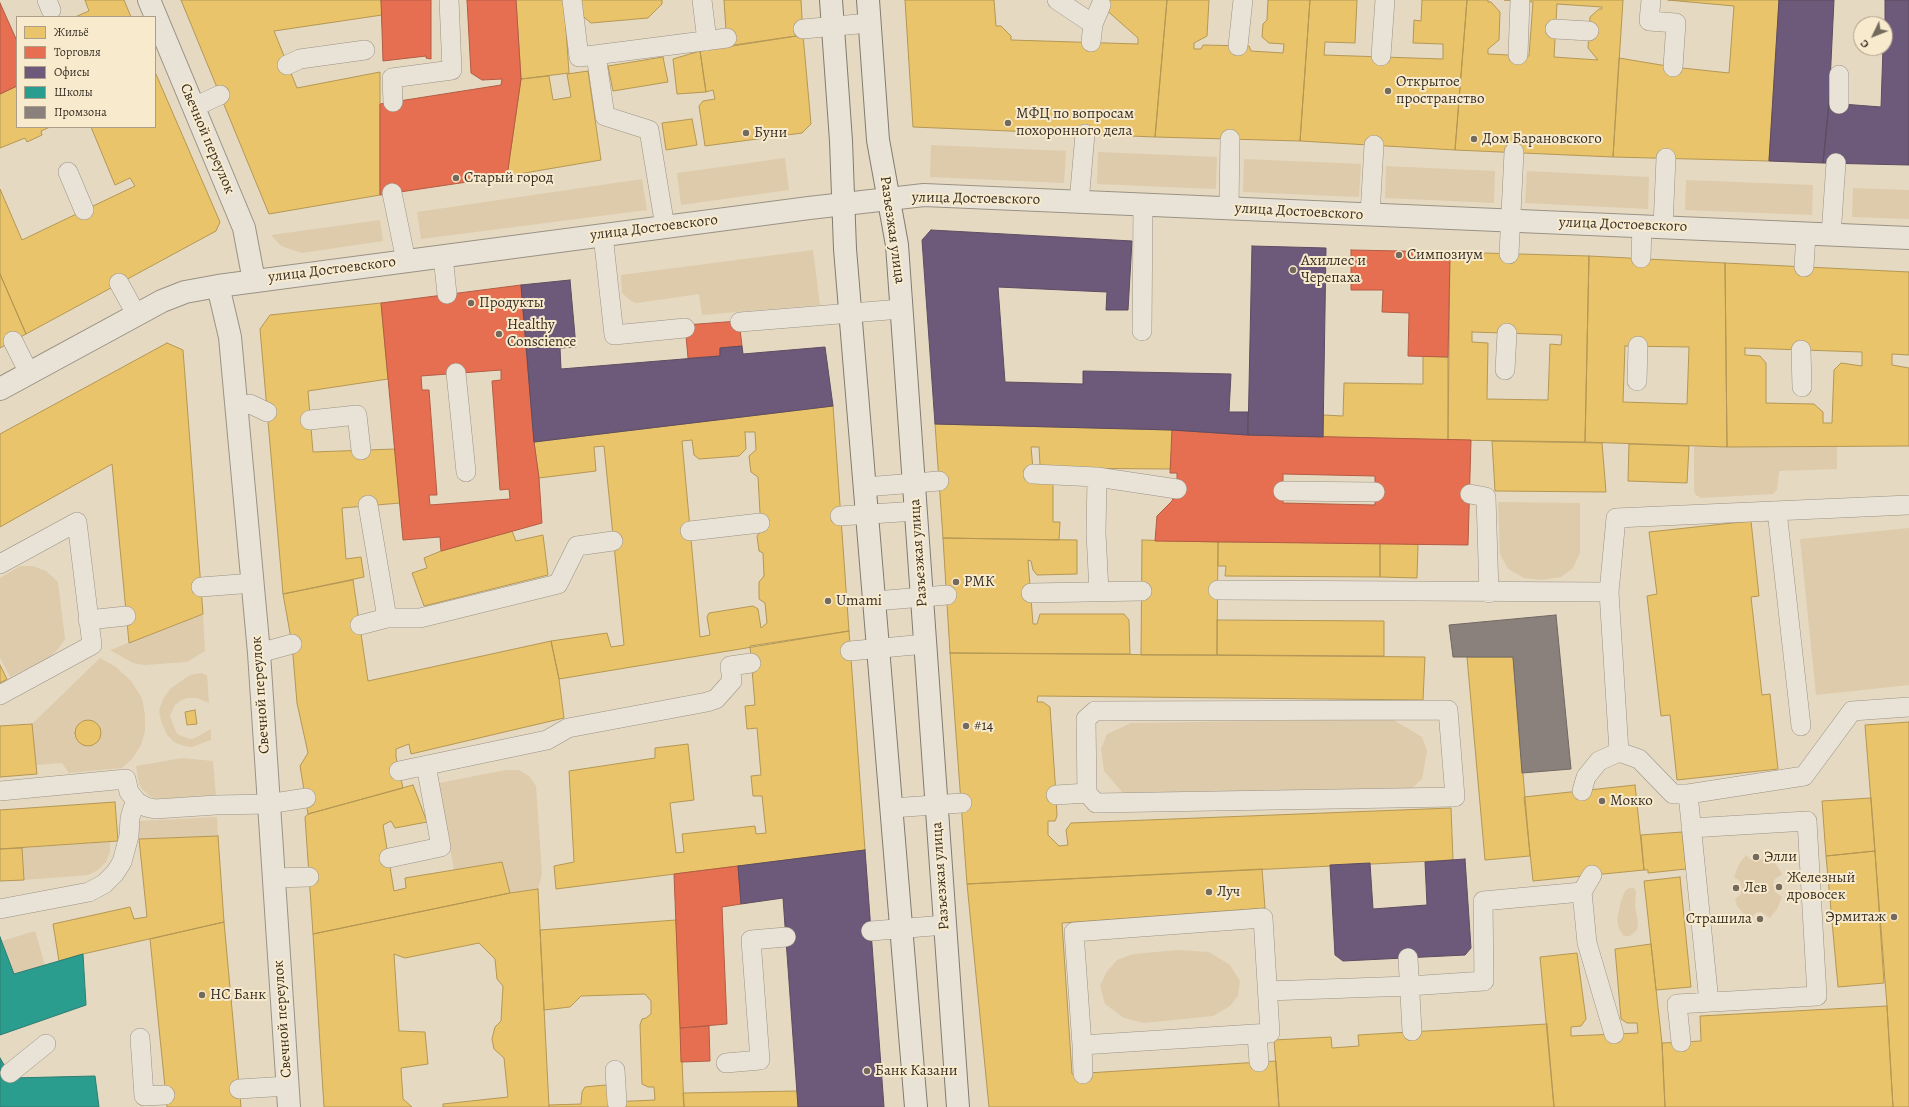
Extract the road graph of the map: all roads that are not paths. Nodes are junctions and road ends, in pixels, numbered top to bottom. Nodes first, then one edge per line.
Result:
1 (149, 0) edge
2 (449, 0) edge
3 (572, 0) edge
4 (702, 0) edge
5 (831, 0) edge
6 (868, 0) edge
7 (1057, 0) edge
8 (1243, 0) edge
9 (1385, 0) edge
10 (1651, 0) edge
11 (1520, 1) dead end
12 (1101, 5) dead end
13 (156, 16) edge
14 (156, 17) edge
15 (869, 22) junction
16 (1093, 24) junction
17 (833, 26) junction
18 (803, 29) dead end
19 (1555, 29) dead end
20 (1589, 31) dead end
21 (726, 38) dead end
22 (706, 41) junction
23 (1091, 42) dead end
24 (1238, 46) dead end
25 (366, 50) dead end
26 (596, 55) junction
27 (1518, 55) dead end
28 (1381, 56) dead end
29 (287, 65) dead end
30 (1673, 67) dead end
31 (1839, 75) dead end
32 (220, 95) dead end
33 (393, 102) dead end
34 (1839, 104) dead end
35 (194, 107) junction
36 (1085, 134) dead end
37 (1230, 139) dead end
38 (1374, 145) dead end
39 (1514, 152) dead end
40 (1666, 158) dead end
41 (1836, 163) dead end
42 (68, 172) dead end
43 (392, 193) dead end
44 (888, 198) junction
45 (1079, 202) junction
46 (843, 204) junction
47 (1143, 205) junction
48 (1229, 208) junction
49 (84, 210) dead end
50 (1370, 215) junction
51 (1511, 221) junction
52 (1642, 226) junction
53 (1663, 226) junction
54 (665, 227) junction
55 (1806, 233) junction
56 (603, 235) junction
57 (1831, 235) junction
58 (1909, 238) edge
59 (1509, 254) dead end
60 (443, 256) junction
61 (1641, 258) dead end
62 (406, 261) junction
63 (1804, 267) dead end
64 (254, 281) junction
65 (119, 283) dead end
66 (218, 286) junction
67 (447, 294) dead end
68 (901, 309) junction
69 (850, 313) junction
70 (136, 314) junction
71 (740, 322) dead end
72 (685, 328) dead end
73 (1142, 331) dead end
74 (1507, 334) dead end
75 (12, 341) dead end
76 (1638, 346) dead end
77 (1802, 350) dead end
78 (1505, 370) dead end
79 (29, 373) junction
80 (456, 373) dead end
81 (1637, 381) dead end
82 (1802, 387) dead end
83 (0, 389) edge
84 (236, 407) junction
85 (267, 412) dead end
86 (310, 420) dead end
87 (360, 450) dead end
88 (466, 472) dead end
89 (1033, 474) dead end
90 (1097, 477) junction
91 (939, 481) dead end
92 (914, 483) junction
93 (865, 487) junction
94 (1177, 489) dead end
95 (1283, 491) dead end
96 (1375, 492) dead end
97 (1470, 494) dead end
98 (368, 505) dead end
99 (1909, 505) edge
100 (916, 511) junction
101 (1777, 511) junction
102 (867, 514) junction
103 (840, 516) dead end
104 (760, 523) dead end
105 (690, 531) dead end
106 (613, 541) dead end
107 (0, 564) edge
108 (253, 584) junction
109 (200, 587) dead end
110 (1218, 590) dead end
111 (1142, 591) dead end
112 (1099, 592) junction
113 (1609, 592) junction
114 (1030, 593) dead end
115 (1489, 593) junction
116 (947, 595) dead end
117 (922, 597) junction
118 (875, 601) junction
119 (126, 616) dead end
120 (387, 618) junction
121 (88, 620) junction
122 (360, 625) dead end
123 (292, 644) dead end
124 (925, 644) junction
125 (879, 648) junction
126 (850, 651) dead end
127 (259, 653) junction
128 (752, 663) dead end
129 (0, 695) edge
130 (1909, 707) edge
131 (1801, 726) dead end
132 (1619, 752) junction
133 (426, 765) junction
134 (399, 771) dead end
135 (1582, 790) dead end
136 (0, 791) edge
137 (1087, 793) junction
138 (1688, 794) junction
139 (1056, 795) dead end
140 (306, 798) dead end
141 (137, 802) junction
142 (962, 802) dead end
143 (268, 804) junction
144 (936, 805) junction
145 (892, 808) junction
146 (1691, 828) junction
147 (389, 858) dead end
148 (1592, 875) dead end
149 (308, 877) dead end
150 (274, 878) junction
151 (1582, 892) junction
152 (0, 909) edge
153 (945, 925) junction
154 (902, 929) junction
155 (871, 931) dead end
156 (786, 937) dead end
157 (1408, 958) dead end
158 (1409, 986) junction
159 (1267, 991) junction
160 (1709, 1002) junction
161 (1412, 1032) dead end
162 (1614, 1034) dead end
163 (1257, 1035) junction
164 (140, 1038) dead end
165 (1681, 1042) dead end
166 (46, 1044) dead end
167 (1082, 1045) junction
168 (1259, 1062) dead end
169 (726, 1063) dead end
170 (615, 1070) dead end
171 (10, 1073) dead end
172 (1083, 1074) dead end
173 (239, 1089) dead end
174 (165, 1095) dead end
175 (289, 1097) edge
176 (617, 1102) dead end
177 (916, 1107) edge
178 (958, 1107) edge

1 - 13 street, Свечной переулок
2 - 33 lane
3 - 26 lane
4 - 22 lane
5 - 17 street
6 - 15 street, Разъезжая улица
7 - 16 lane
8 - 24 lane
9 - 28 lane
10 - 30 lane
11 - 27 lane
12 - 16 lane
14 - 35 street, Свечной переулок
15 - 17 lane
15 - 44 street, Разъезжая улица
16 - 23 lane
17 - 18 lane
17 - 46 street
19 - 20 lane
21 - 22 lane
22 - 26 lane
25 - 29 lane
26 - 54 lane
31 - 34 lane
32 - 35 lane
35 - 64 street, Свечной переулок
36 - 45 lane
37 - 48 lane
38 - 50 lane
39 - 51 lane
40 - 53 lane
41 - 57 lane
42 - 49 lane
43 - 62 lane
44 - 45 street, улица Достоевского
44 - 46 street, улица Достоевского
44 - 68 street, Разъезжая улица
45 - 47 street, улица Достоевского
46 - 54 street, улица Достоевского
46 - 69 street
47 - 48 street, улица Достоевского
47 - 73 lane
48 - 50 street, улица Достоевского
50 - 51 street, улица Достоевского
51 - 52 street, улица Достоевского
51 - 59 lane
52 - 53 street, улица Достоевского
52 - 61 lane
53 - 55 street, улица Достоевского
54 - 56 street, улица Достоевского
55 - 57 street, улица Достоевского
55 - 63 lane
56 - 60 street, улица Достоевского
56 - 72 lane
57 - 58 street, улица Достоевского
60 - 62 street, улица Достоевского
60 - 67 lane
62 - 64 street, улица Достоевского
64 - 66 street, улица Достоевского
65 - 70 lane
66 - 70 street, улица Достоевского
66 - 84 street, Свечной переулок
68 - 69 lane
68 - 92 street, Разъезжая улица
69 - 71 lane
69 - 93 street
70 - 79 street, улица Достоевского
74 - 78 lane
75 - 79 lane
76 - 81 lane
77 - 82 lane
79 - 83 street, улица Достоевского
80 - 88 lane
84 - 85 lane
84 - 108 street, Свечной переулок
86 - 87 lane
89 - 90 lane
90 - 94 lane
90 - 112 lane
91 - 92 lane
92 - 93 lane
92 - 100 street, Разъезжая улица
93 - 102 street
95 - 96 lane
97 - 115 lane
98 - 120 lane
99 - 101 lane
100 - 102 lane
100 - 117 street, Разъезжая улица
101 - 113 lane
101 - 131 lane
102 - 103 lane
102 - 118 street
104 - 105 lane
106 - 120 lane
107 - 121 lane
108 - 109 lane
108 - 127 street, Свечной переулок
110 - 115 lane
111 - 112 lane
112 - 114 lane
113 - 115 lane
113 - 132 lane
116 - 117 lane
117 - 118 lane
117 - 124 street, Разъезжая улица
118 - 125 street
119 - 121 lane
120 - 122 lane
121 - 129 lane
123 - 127 lane
124 - 125 lane
124 - 144 street, Разъезжая улица
125 - 126 lane
125 - 145 street
127 - 143 street, Свечной переулок
128 - 133 lane
130 - 138 lane
132 - 135 lane
132 - 138 lane
133 - 134 lane
133 - 147 lane
136 - 141 lane
137 - 137 lane
137 - 139 lane
138 - 146 lane
140 - 143 lane
141 - 143 lane
141 - 152 lane
142 - 144 lane
143 - 150 street, Свечной переулок
144 - 145 lane
144 - 153 street, Разъезжая улица
145 - 154 street
146 - 160 lane
146 - 160 lane
148 - 151 lane
149 - 150 lane
150 - 175 street, Свечной переулок
151 - 158 lane
151 - 162 lane
153 - 154 lane
153 - 178 street, Разъезжая улица
154 - 155 lane
154 - 177 street
156 - 169 lane
157 - 158 lane
158 - 159 lane
158 - 161 lane
159 - 163 lane
159 - 167 lane
160 - 165 lane
163 - 167 lane
163 - 168 lane
164 - 174 lane
166 - 171 lane
167 - 172 lane
170 - 176 lane
173 - 175 lane

